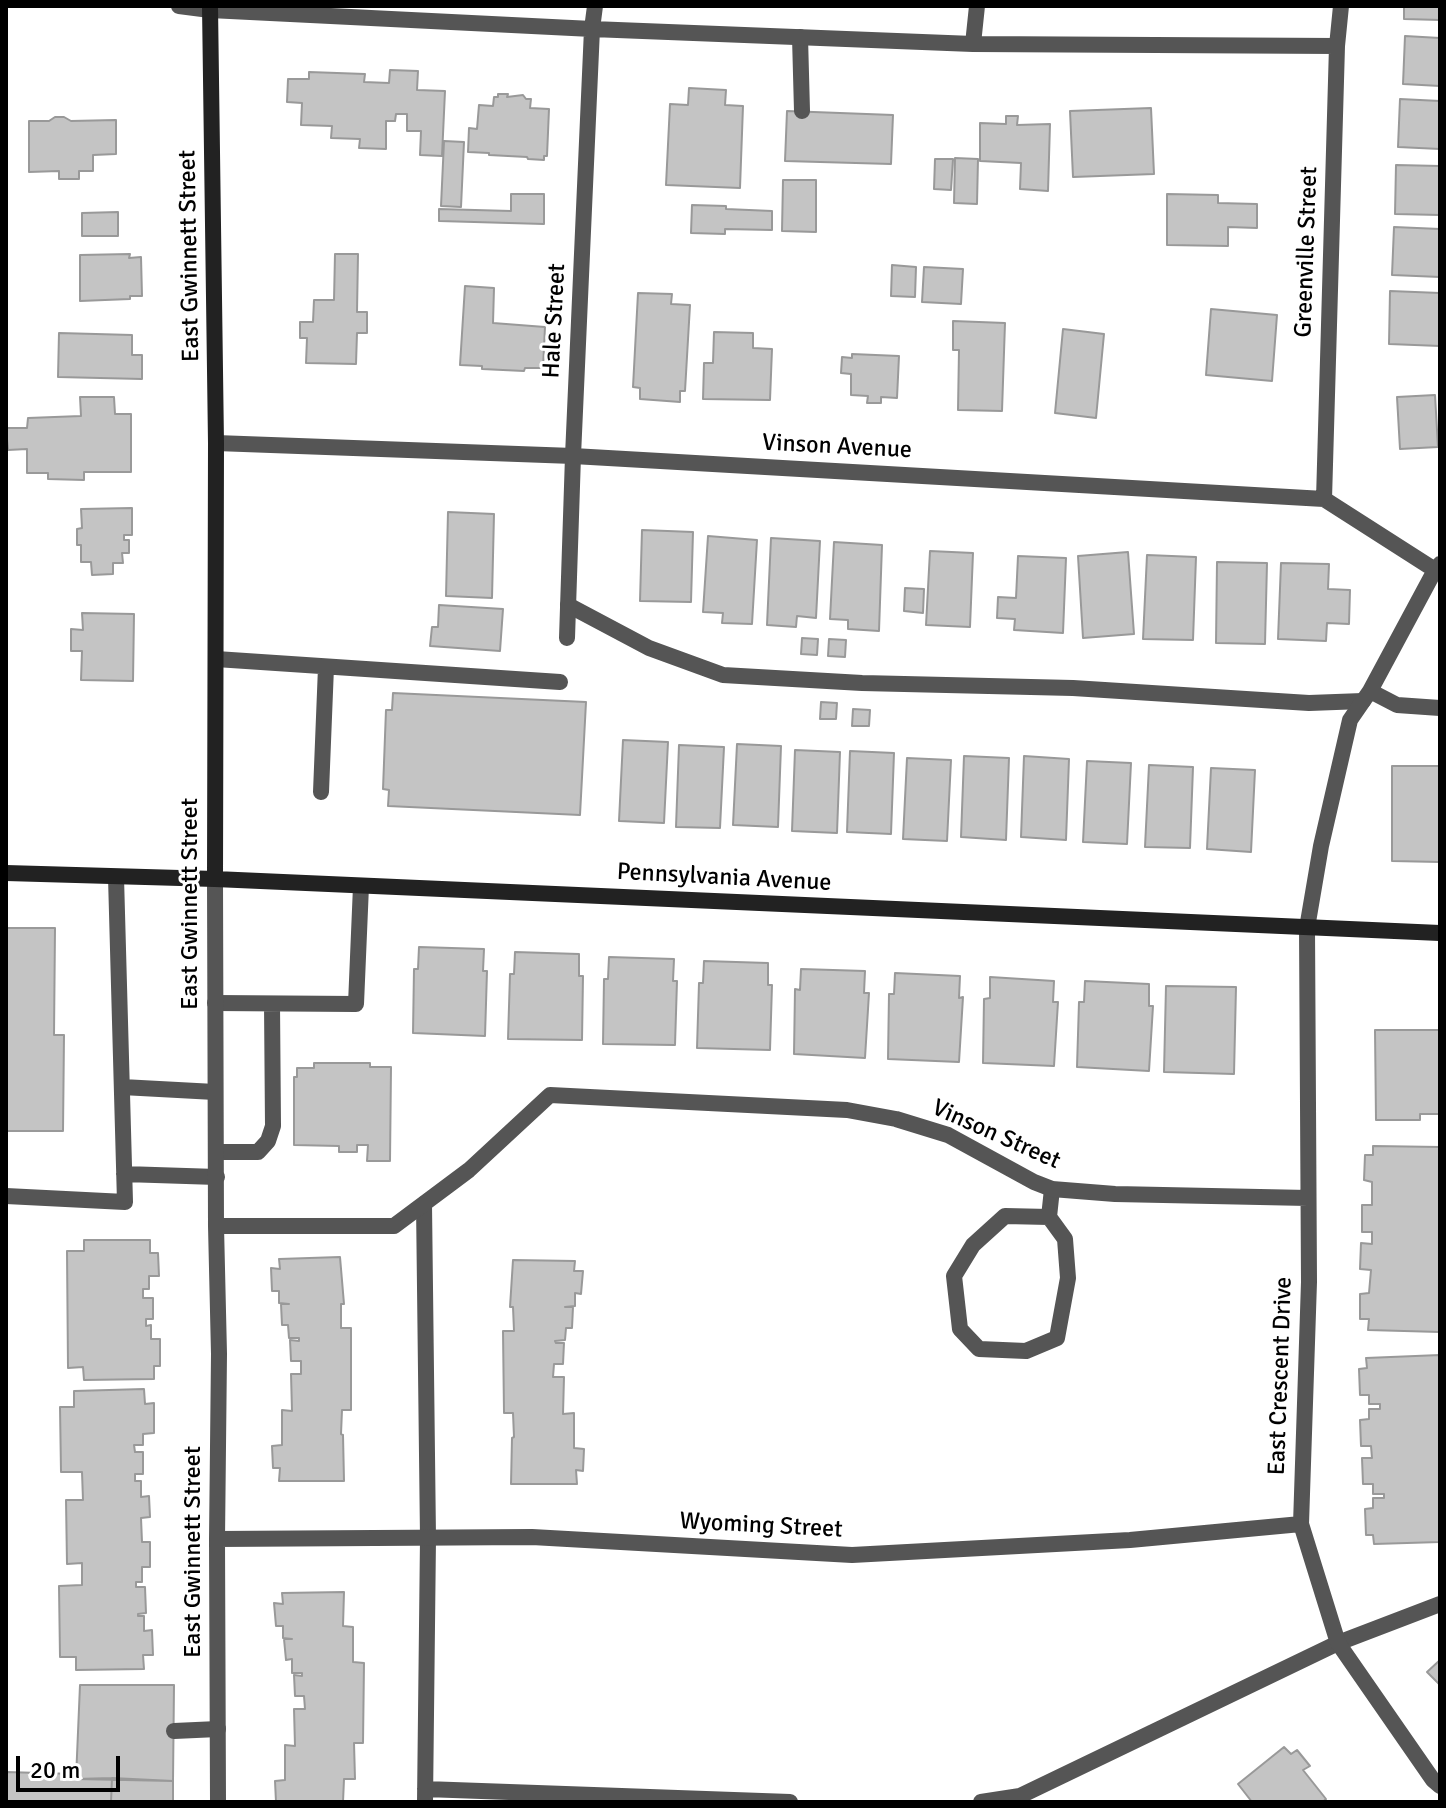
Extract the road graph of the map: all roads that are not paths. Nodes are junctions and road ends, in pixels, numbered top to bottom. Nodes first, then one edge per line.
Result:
1 (179, 6) edge
2 (595, 6) edge
3 (977, 6) edge
4 (1341, 6) edge
5 (210, 8) edge
6 (592, 29) junction
7 (800, 37) junction
8 (973, 44) junction
9 (1337, 46) junction
10 (802, 111) dead end
11 (216, 443) junction
12 (573, 456) junction
13 (1324, 499) junction
14 (1437, 567) edge
15 (568, 605) junction
16 (567, 638) dead end
17 (216, 659) junction
18 (326, 667) junction
19 (560, 682) dead end
20 (1367, 696) junction
21 (1440, 708) edge
22 (321, 792) dead end
23 (6, 873) edge
24 (116, 877) junction
25 (215, 879) junction
26 (361, 886) junction
27 (1307, 928) junction
28 (1440, 933) edge
29 (215, 1003) junction
30 (272, 1004) junction
31 (122, 1087) junction
32 (215, 1092) junction
33 (217, 1152) junction
34 (124, 1174) junction
35 (217, 1177) junction
36 (1052, 1189) junction
37 (6, 1196) edge
38 (1308, 1198) junction
39 (424, 1204) junction
40 (1049, 1217) junction
41 (216, 1226) junction
42 (1301, 1524) junction
43 (428, 1538) junction
44 (217, 1539) junction
45 (1440, 1604) edge
46 (1338, 1643) junction
47 (218, 1729) junction
48 (174, 1731) dead end
49 (1440, 1786) edge
50 (425, 1796) edge
51 (218, 1802) edge
52 (790, 1802) edge
53 (981, 1802) edge

1 - 5 street
2 - 6 street, Hale Street
3 - 8 street
4 - 9 street, Greenville Street
5 - 6 street
5 - 11 main road, East Gwinnett Street
6 - 7 street
6 - 12 street, Hale Street
7 - 8 street
7 - 10 street
8 - 9 street
9 - 13 street, Greenville Street
11 - 12 street, Vinson Avenue
11 - 17 main road, East Gwinnett Street
12 - 13 street, Vinson Avenue
12 - 15 street, Hale Street
13 - 14 street, Vinson Avenue
14 - 20 street, East Crescent Drive
15 - 16 street, Hale Street
15 - 20 street
17 - 18 street
17 - 25 main road, East Gwinnett Street
18 - 19 street
18 - 22 street
20 - 21 street
20 - 27 street, East Crescent Drive
23 - 24 main road, Pennsylvania Avenue
24 - 25 main road, Pennsylvania Avenue
24 - 31 street
25 - 26 main road, Pennsylvania Avenue
25 - 29 street, East Gwinnett Street
26 - 27 main road, Pennsylvania Avenue
26 - 30 street
27 - 28 main road, Pennsylvania Avenue
27 - 38 street, East Crescent Drive
29 - 30 street
29 - 32 street, East Gwinnett Street
30 - 33 street
31 - 32 street
31 - 34 street
32 - 33 street, East Gwinnett Street
33 - 35 street, East Gwinnett Street
34 - 35 street
34 - 37 street
35 - 41 street, East Gwinnett Street
36 - 38 street, Vinson Street
36 - 39 street, Vinson Street
36 - 40 street
38 - 42 street, East Crescent Drive
39 - 41 street, Vinson Street
39 - 43 street
40 - 40 street
41 - 44 street, East Gwinnett Street
42 - 43 street, Wyoming Street
42 - 46 street, East Crescent Drive
43 - 44 street, Wyoming Street
43 - 50 street
44 - 47 street, East Gwinnett Street
45 - 46 street
46 - 49 street, East Crescent Drive
46 - 53 street
47 - 48 street
47 - 51 street, East Gwinnett Street
50 - 52 street

